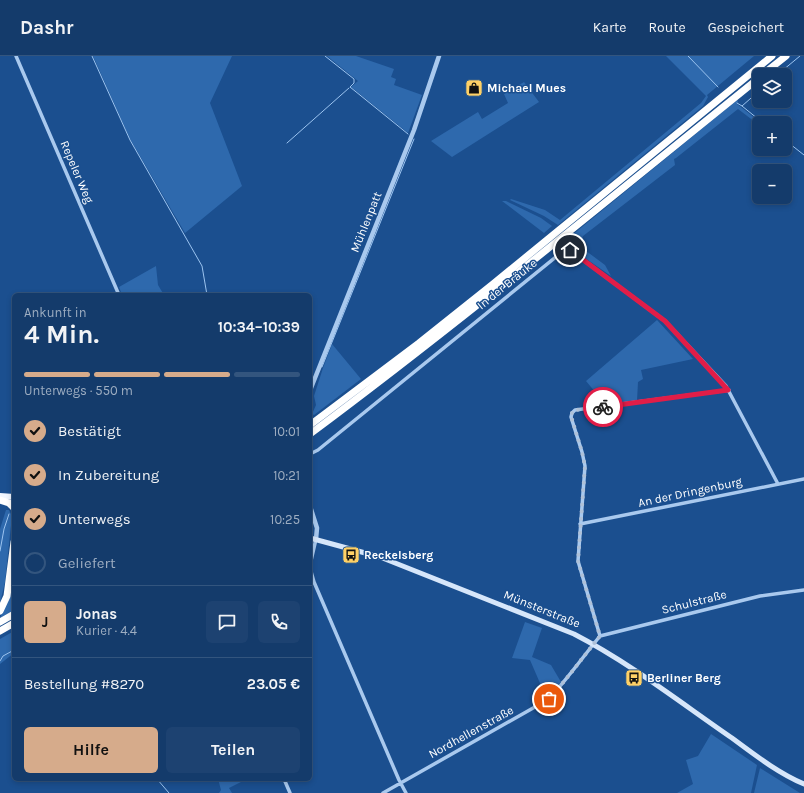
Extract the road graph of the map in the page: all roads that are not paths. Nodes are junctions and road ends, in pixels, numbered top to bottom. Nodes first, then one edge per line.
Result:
1 (16, 56) edge
2 (439, 56) edge
3 (772, 56) edge
4 (786, 56) edge
5 (771, 68) edge
6 (752, 84) edge
7 (118, 293) edge
8 (312, 385) edge
9 (728, 390) junction
10 (312, 423) edge
11 (312, 432) edge
12 (312, 453) edge
13 (804, 479) edge
14 (778, 484) junction
15 (0, 496) edge
16 (12, 497) edge
17 (0, 500) edge
18 (12, 506) edge
19 (312, 512) edge
20 (580, 524) junction
21 (312, 538) edge
22 (316, 539) junction
23 (312, 556) edge
24 (12, 557) edge
25 (312, 574) edge
26 (804, 590) edge
27 (0, 611) edge
28 (12, 615) edge
29 (0, 622) edge
30 (12, 624) edge
31 (0, 631) edge
32 (600, 636) junction
33 (594, 644) junction
34 (285, 781) edge
35 (401, 783) junction
36 (804, 784) edge
37 (290, 793) edge
38 (383, 793) edge
39 (406, 793) edge

1 - 7 street, Repeler Weg
2 - 8 street, Mühlenpatt
3 - 10 highway
4 - 5 highway
6 - 11 highway
9 - 12 street, In der Bräuke
9 - 14 street, In der Bräuke
9 - 20 street
13 - 14 street, An der Dringenburg
14 - 20 street, An der Dringenburg
15 - 16 main road
17 - 18 highway
19 - 22 street
20 - 32 street
21 - 22 main road, Münsterstraße
22 - 23 street
22 - 33 main road, Münsterstraße
24 - 27 highway
25 - 35 street
26 - 32 street, Schulstraße
28 - 29 highway
30 - 31 highway
32 - 33 street
33 - 35 street, Nordhellenstraße
33 - 36 main road, Münsterstraße
34 - 37 street
35 - 38 street, Nordhellenstraße
35 - 39 street

